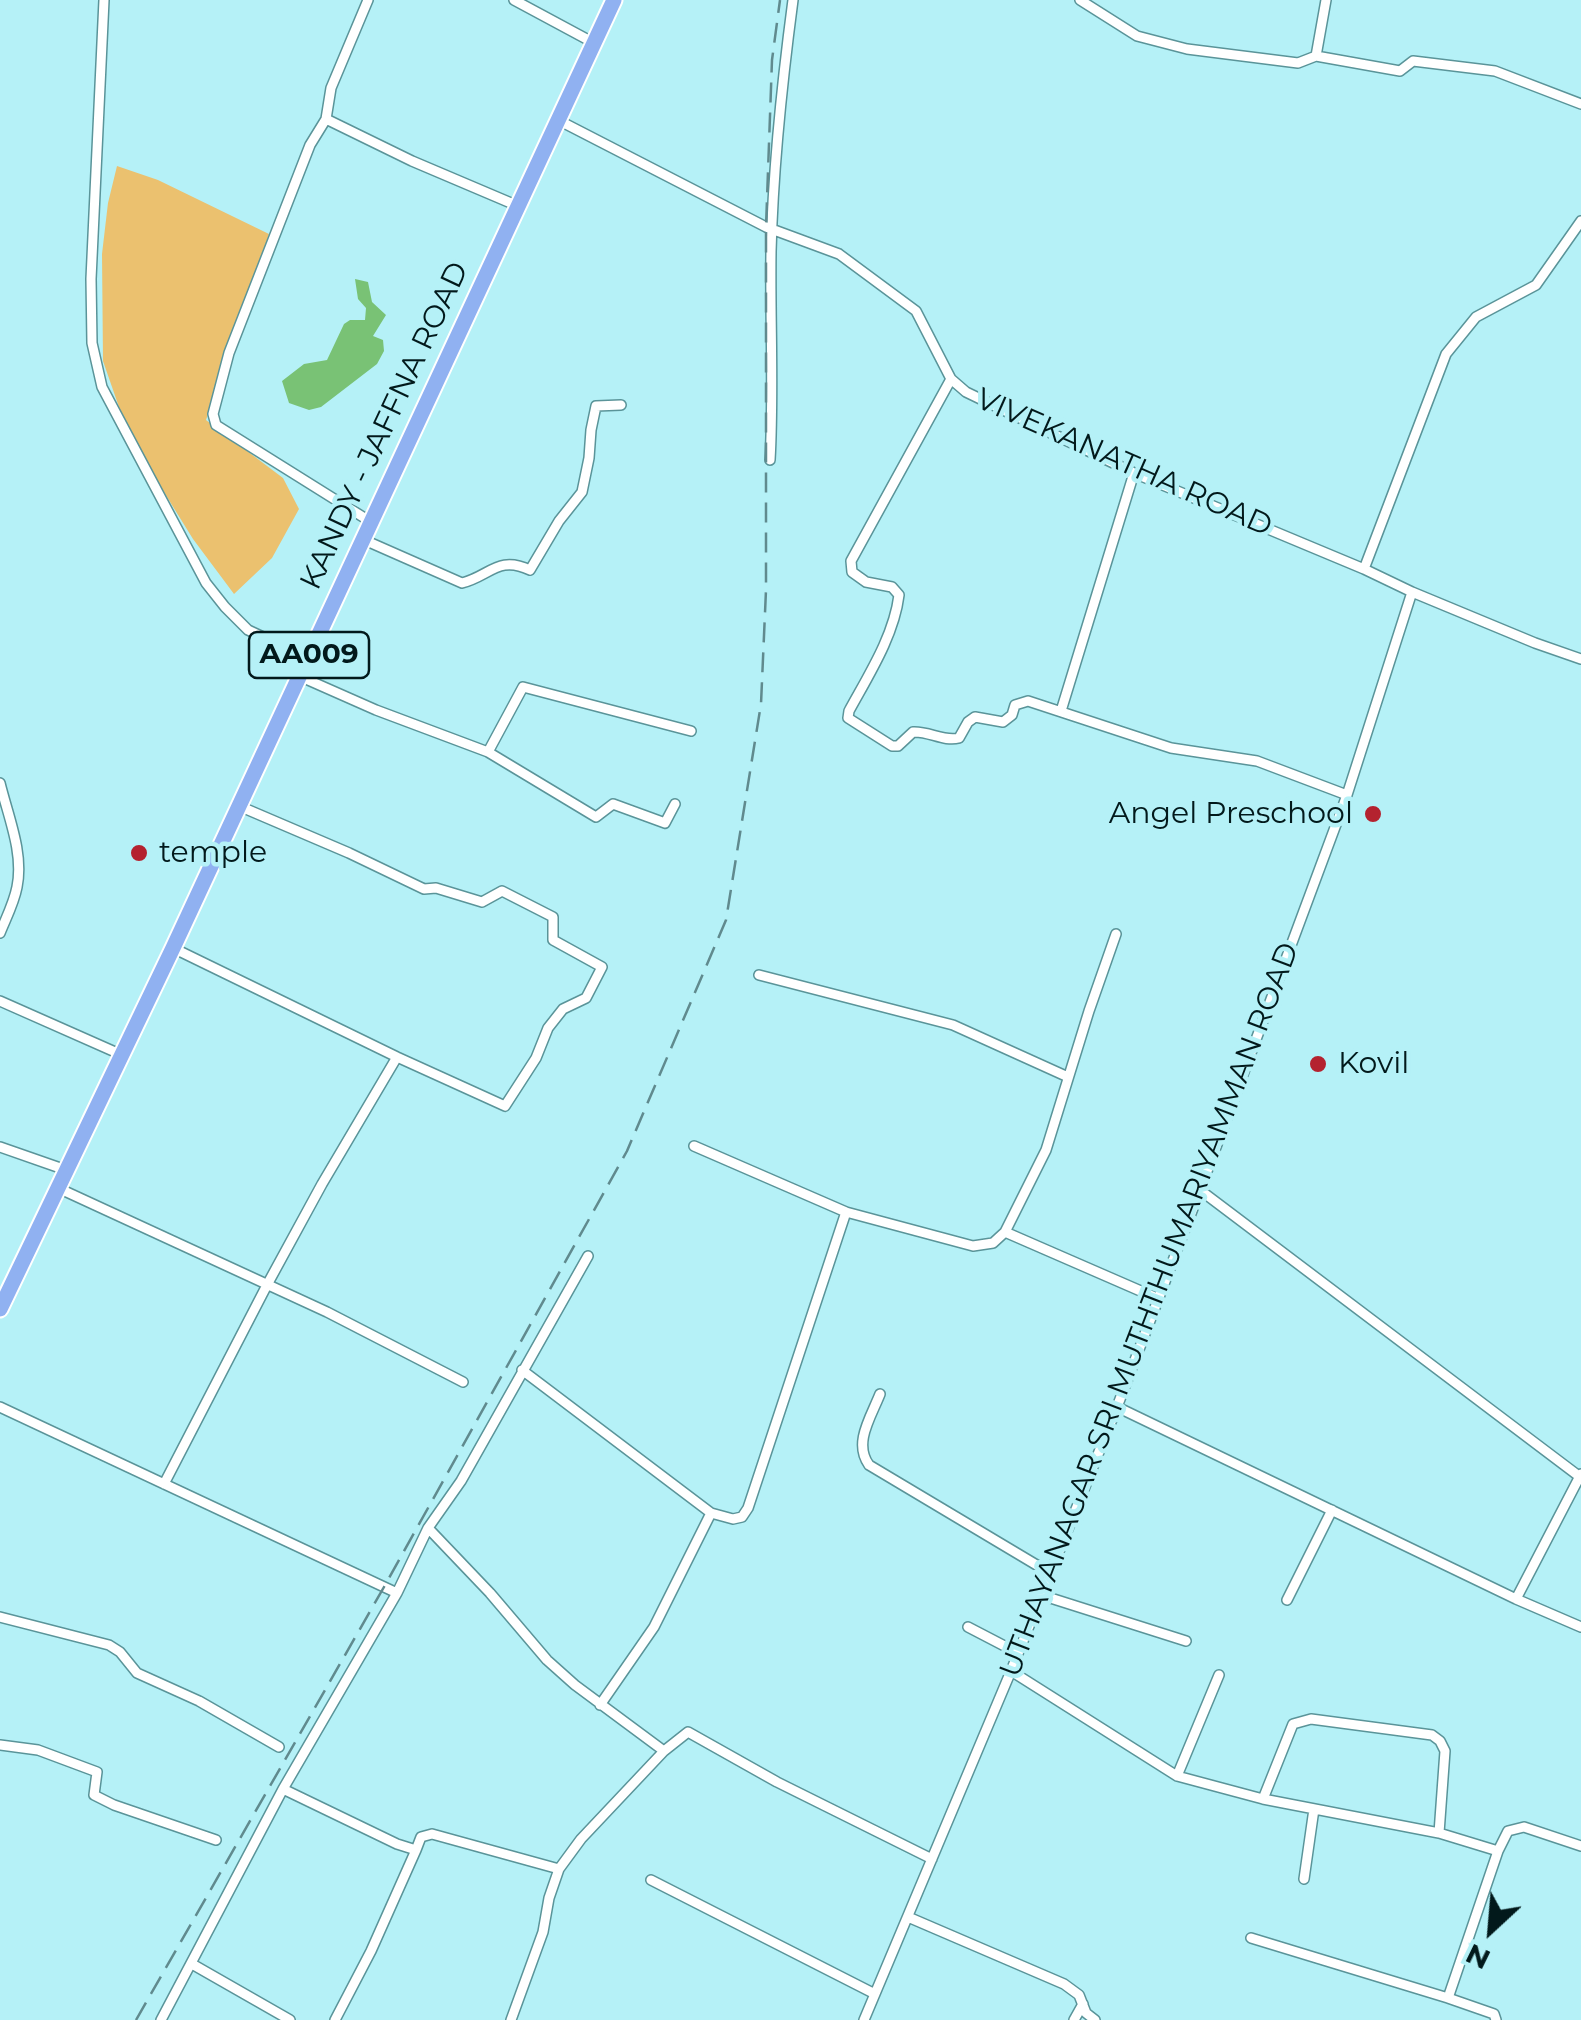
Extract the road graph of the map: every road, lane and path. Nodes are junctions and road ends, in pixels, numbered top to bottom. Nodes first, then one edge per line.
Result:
1 (104, 0) edge
2 (368, 0) edge
3 (514, 0) edge
4 (614, 0) edge
5 (793, 0) edge
6 (1080, 0) edge
7 (1326, 0) edge
8 (594, 42) junction
9 (1316, 56) junction
10 (1581, 104) edge
11 (326, 119) junction
12 (558, 120) junction
13 (518, 206) junction
14 (1581, 221) edge
15 (773, 230) junction
16 (951, 379) junction
17 (622, 405) dead end
18 (770, 460) dead end
19 (1134, 473) junction
20 (370, 522) junction
21 (362, 539) junction
22 (1364, 569) junction
23 (1412, 592) junction
24 (308, 658) junction
25 (1581, 659) edge
26 (299, 675) junction
27 (1061, 711) junction
28 (691, 731) dead end
29 (488, 752) junction
30 (0, 783) edge
31 (1347, 795) junction
32 (675, 804) dead end
33 (239, 806) junction
34 (0, 933) edge
35 (1116, 934) dead end
36 (173, 948) junction
37 (759, 975) dead end
38 (0, 1001) edge
39 (122, 1055) junction
40 (397, 1056) junction
41 (1068, 1077) junction
42 (694, 1146) dead end
43 (0, 1147) edge
44 (66, 1170) junction
45 (58, 1188) junction
46 (1200, 1190) junction
47 (846, 1212) junction
48 (1005, 1232) junction
49 (588, 1256) dead end
50 (267, 1284) junction
51 (1158, 1298) junction
52 (0, 1308) edge
53 (522, 1370) junction
54 (463, 1382) dead end
55 (880, 1394) dead end
56 (0, 1407) edge
57 (1117, 1407) junction
58 (1580, 1476) edge
59 (164, 1484) junction
60 (1332, 1510) junction
61 (711, 1512) junction
62 (428, 1528) junction
63 (1050, 1573) junction
64 (396, 1593) junction
65 (1041, 1596) junction
66 (1516, 1598) junction
67 (1287, 1600) dead end
68 (0, 1617) edge
69 (968, 1627) dead end
70 (1581, 1627) edge
71 (1186, 1641) dead end
72 (1018, 1653) junction
73 (1011, 1671) junction
74 (1219, 1675) dead end
75 (600, 1705) junction
76 (0, 1745) edge
77 (279, 1747) dead end
78 (664, 1751) junction
79 (1177, 1776) junction
80 (283, 1790) junction
81 (1263, 1799) junction
82 (1314, 1809) junction
83 (1439, 1833) junction
84 (216, 1840) dead end
85 (1581, 1846) edge
86 (416, 1850) junction
87 (1498, 1851) junction
88 (932, 1859) junction
89 (559, 1869) junction
90 (651, 1880) dead end
91 (1304, 1880) dead end
92 (908, 1917) junction
93 (1251, 1938) dead end
94 (192, 1964) junction
95 (875, 1994) junction
96 (1448, 1998) junction
97 (1083, 2004) junction
98 (161, 2020) edge
99 (290, 2020) edge
100 (335, 2020) edge
101 (511, 2020) edge
102 (864, 2020) edge
103 (1074, 2020) edge
104 (1096, 2020) edge
105 (1496, 2020) edge

1 - 24 street
2 - 11 street
3 - 8 street
4 - 8 highway, KANDY - JAFFNA ROAD / AA009
5 - 15 street
6 - 9 street
7 - 9 street
8 - 12 highway, KANDY - JAFFNA ROAD / AA009
9 - 10 street
11 - 13 street
11 - 20 street
12 - 13 highway, KANDY - JAFFNA ROAD / AA009
12 - 15 street, VIVEKANATHA ROAD
13 - 20 highway, KANDY - JAFFNA ROAD / AA009
14 - 22 street
15 - 16 street, VIVEKANATHA ROAD
15 - 18 street
16 - 19 street, VIVEKANATHA ROAD
16 - 27 street
17 - 21 street
19 - 22 street, VIVEKANATHA ROAD
19 - 27 street
20 - 21 highway, KANDY - JAFFNA ROAD / AA009
21 - 24 highway, KANDY - JAFFNA ROAD / AA009
22 - 23 street, VIVEKANATHA ROAD
23 - 25 street, VIVEKANATHA ROAD
23 - 31 street, UTHAYANAGAR SRI MUTHTHUMARIYAMMAN ROAD
24 - 26 highway, KANDY - JAFFNA ROAD / AA009
26 - 29 street
26 - 33 highway, KANDY - JAFFNA ROAD / AA009
27 - 31 street
28 - 29 street
29 - 32 street
30 - 34 street
31 - 46 street, UTHAYANAGAR SRI MUTHTHUMARIYAMMAN ROAD
33 - 36 highway, KANDY - JAFFNA ROAD / AA009
33 - 40 street
35 - 41 street
36 - 39 highway, KANDY - JAFFNA ROAD / AA009
36 - 40 street
37 - 41 street
38 - 39 street
39 - 44 highway, KANDY - JAFFNA ROAD / AA009
40 - 50 street
41 - 48 street
42 - 47 street
43 - 44 street
44 - 45 highway, KANDY - JAFFNA ROAD / AA009
45 - 50 street
45 - 52 highway, KANDY - JAFFNA ROAD / AA009
46 - 51 street, UTHAYANAGAR SRI MUTHTHUMARIYAMMAN ROAD
46 - 58 street
47 - 48 street
47 - 61 street
48 - 51 street
49 - 53 street
50 - 54 street
50 - 59 street
51 - 57 street, UTHAYANAGAR SRI MUTHTHUMARIYAMMAN ROAD
53 - 61 street
53 - 62 street
55 - 63 street
56 - 59 street
57 - 60 street
57 - 63 street, UTHAYANAGAR SRI MUTHTHUMARIYAMMAN ROAD
58 - 66 street
59 - 64 street
60 - 66 street
60 - 67 street
61 - 75 street
62 - 64 street
62 - 75 street
63 - 65 street, UTHAYANAGAR SRI MUTHTHUMARIYAMMAN ROAD
64 - 80 street
65 - 71 street
65 - 72 street, UTHAYANAGAR SRI MUTHTHUMARIYAMMAN ROAD
66 - 70 street
68 - 77 street
69 - 72 street
72 - 73 street, UTHAYANAGAR SRI MUTHTHUMARIYAMMAN ROAD
73 - 79 street
73 - 88 street, UTHAYANAGAR SRI MUTHTHUMARIYAMMAN ROAD
74 - 79 street
75 - 78 street
76 - 84 street
78 - 88 street
78 - 89 street
79 - 81 street
80 - 86 street
80 - 94 street
81 - 82 street
81 - 83 street
82 - 83 street
82 - 91 street
83 - 87 street
85 - 87 street
86 - 89 street
86 - 100 street
87 - 96 street
88 - 92 street, UTHAYANAGAR SRI MUTHTHUMARIYAMMAN ROAD
89 - 101 street
90 - 95 street
92 - 95 street, UTHAYANAGAR SRI MUTHTHUMARIYAMMAN ROAD
92 - 97 street
93 - 96 street
94 - 98 street
94 - 99 street
95 - 102 street, UTHAYANAGAR SRI MUTHTHUMARIYAMMAN ROAD
96 - 105 street
97 - 103 street
97 - 104 street

